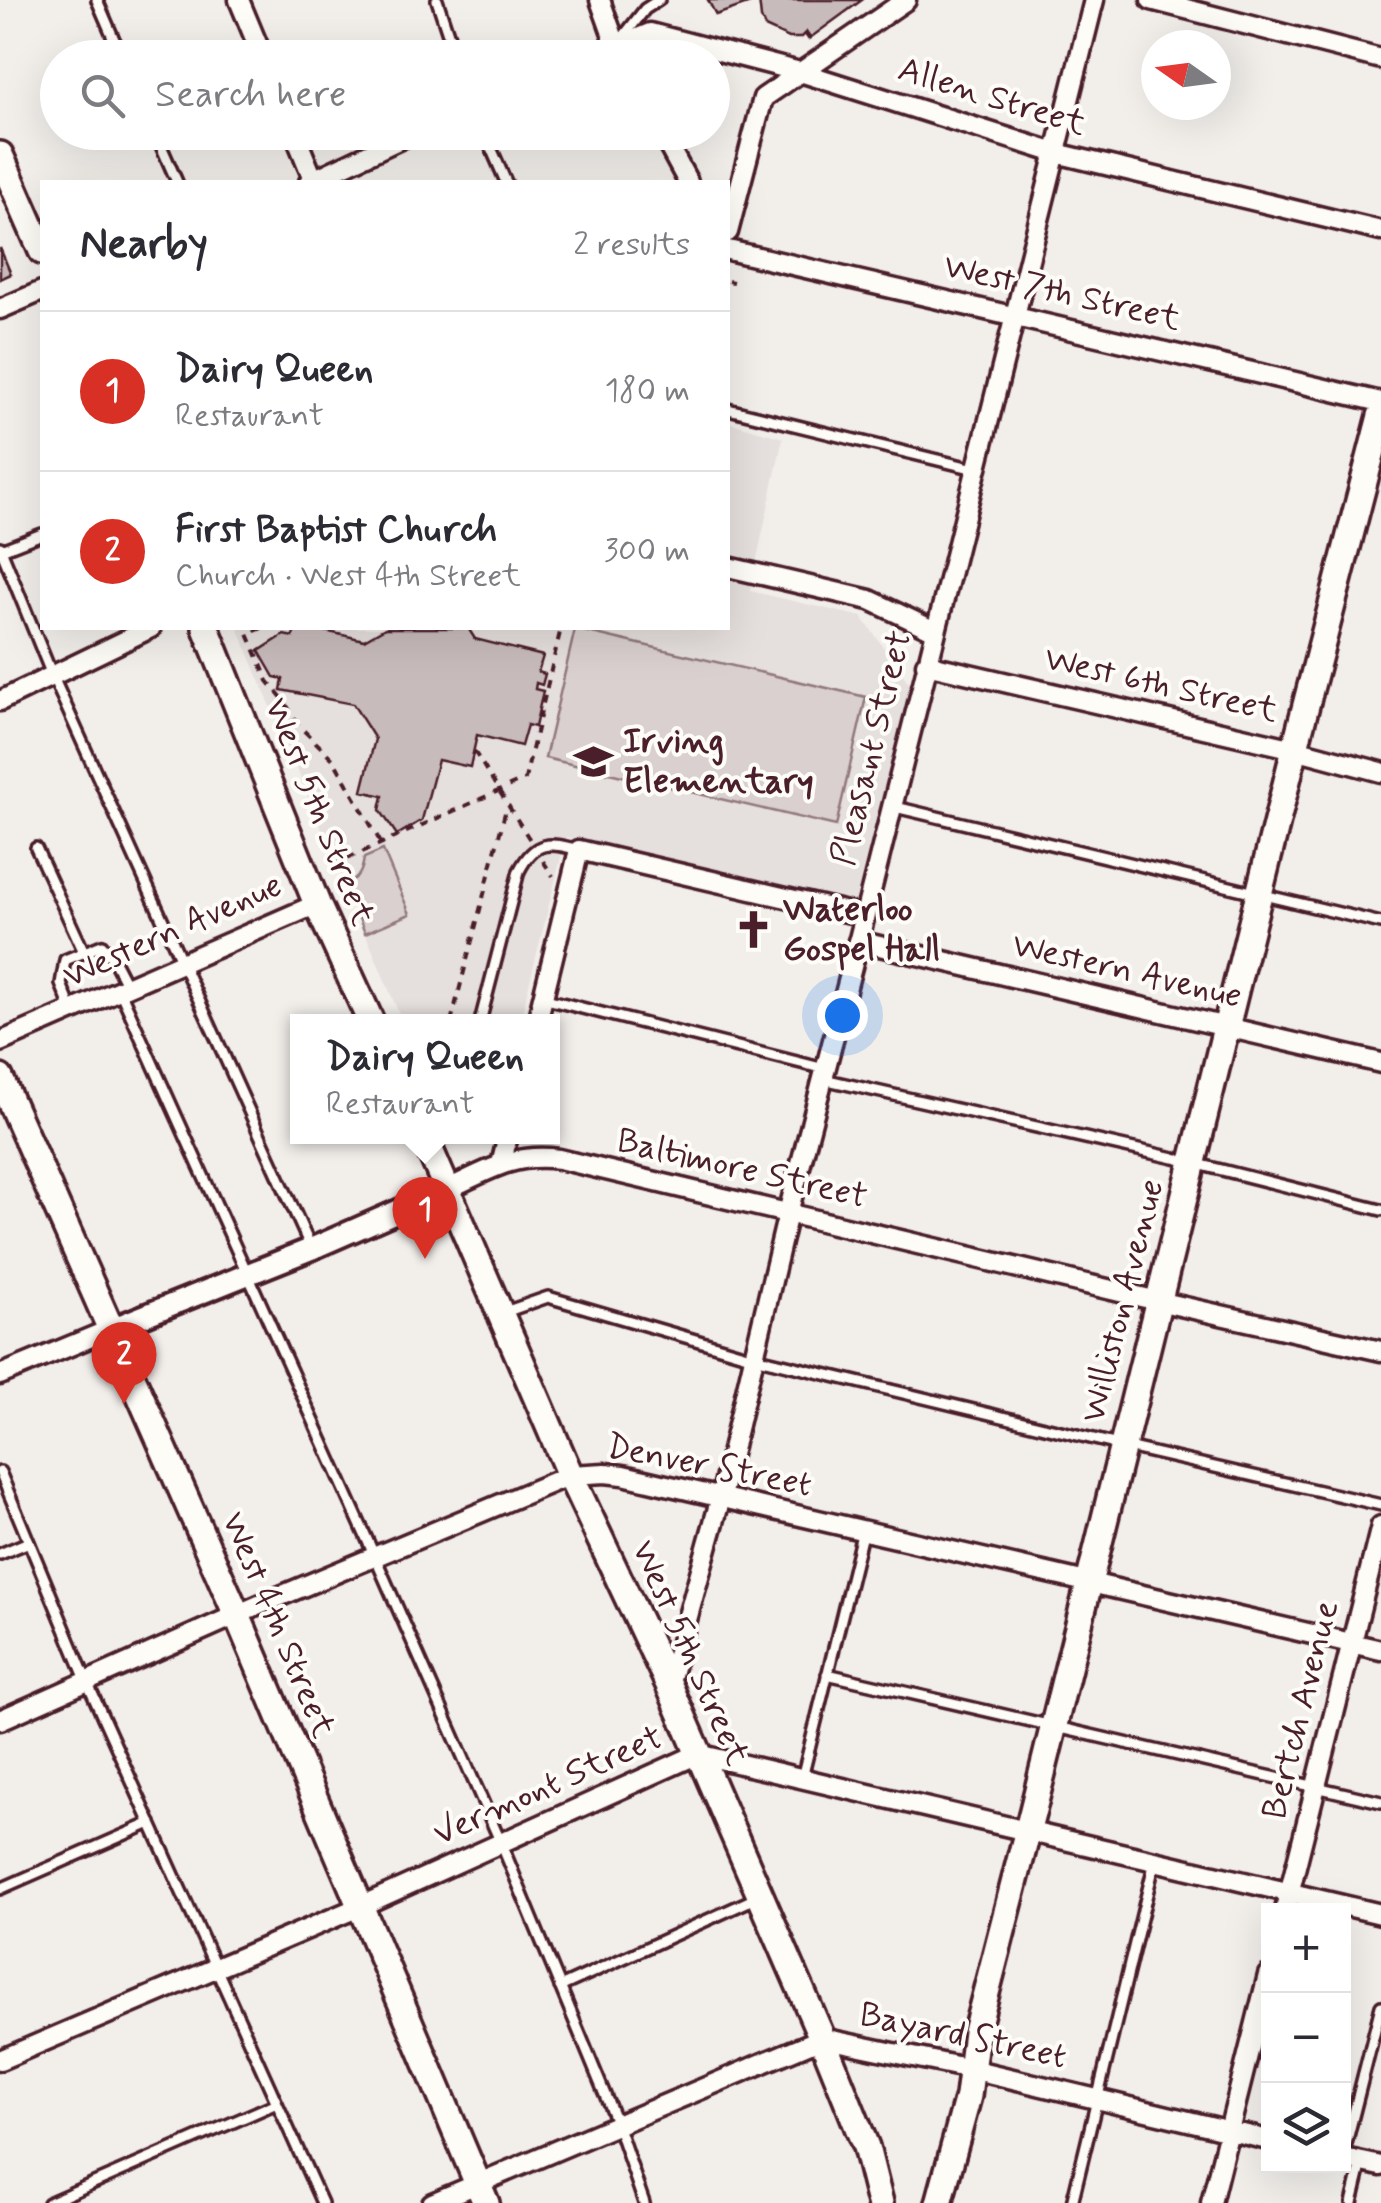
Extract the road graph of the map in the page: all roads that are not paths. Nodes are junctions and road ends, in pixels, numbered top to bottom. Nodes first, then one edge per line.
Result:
1 (98, 0) edge
2 (239, 0) edge
3 (437, 0) edge
4 (600, 0) edge
5 (659, 0) edge
6 (905, 0) edge
7 (1094, 0) edge
8 (1151, 0) edge
9 (115, 40) edge
10 (256, 40) edge
11 (450, 40) edge
12 (614, 40) edge
13 (626, 40) edge
14 (638, 40) edge
15 (677, 40) edge
16 (730, 54) edge
17 (1381, 59) edge
18 (800, 72) junction
19 (163, 150) edge
20 (300, 150) edge
21 (385, 150) edge
22 (492, 150) edge
23 (671, 150) edge
24 (1056, 153) junction
25 (0, 155) edge
26 (339, 177) edge
27 (176, 180) edge
28 (310, 180) edge
29 (505, 180) edge
30 (687, 180) edge
31 (730, 224) edge
32 (1381, 231) edge
33 (40, 246) edge
34 (730, 250) edge
35 (40, 292) edge
36 (0, 309) edge
37 (1014, 316) junction
38 (1381, 402) edge
39 (730, 409) edge
40 (1381, 416) edge
41 (976, 469) junction
42 (40, 535) edge
43 (1, 548) edge
44 (730, 567) edge
45 (147, 630) edge
46 (207, 630) edge
47 (934, 631) junction
48 (926, 664) junction
49 (52, 676) junction
50 (0, 700) edge
51 (1295, 749) junction
52 (1381, 772) edge
53 (892, 806) junction
54 (36, 848) dead end
55 (579, 850) junction
56 (1260, 893) junction
57 (316, 904) junction
58 (864, 916) junction
59 (1381, 923) edge
60 (858, 941) junction
61 (84, 952) junction
62 (180, 964) junction
63 (124, 989) junction
64 (542, 998) junction
65 (72, 1012) junction
66 (367, 1014) edge
67 (482, 1014) edge
68 (538, 1014) edge
69 (1228, 1027) junction
70 (0, 1042) edge
71 (1381, 1063) edge
72 (824, 1074) junction
73 (0, 1078) edge
74 (428, 1144) edge
75 (506, 1144) edge
76 (1194, 1162) junction
77 (501, 1164) junction
78 (448, 1189) junction
79 (1381, 1210) edge
80 (788, 1213) junction
81 (312, 1249) junction
82 (247, 1274) junction
83 (1158, 1301) junction
84 (501, 1313) junction
85 (111, 1329) junction
86 (1381, 1351) edge
87 (754, 1357) junction
88 (0, 1375) edge
89 (1123, 1446) junction
90 (0, 1472) edge
91 (570, 1476) junction
92 (721, 1497) junction
93 (1381, 1505) edge
94 (1381, 1526) edge
95 (862, 1530) junction
96 (29, 1542) junction
97 (0, 1554) edge
98 (375, 1557) junction
99 (1090, 1582) junction
100 (237, 1615) junction
101 (1352, 1643) junction
102 (1381, 1650) edge
103 (828, 1674) junction
104 (87, 1682) junction
105 (669, 1685) junction
106 (0, 1720) edge
107 (1054, 1725) junction
108 (698, 1754) junction
109 (802, 1778) junction
110 (1316, 1788) junction
111 (1381, 1802) edge
112 (151, 1822) junction
113 (1028, 1830) junction
114 (500, 1843) junction
115 (1155, 1860) junction
116 (0, 1889) edge
117 (760, 1896) junction
118 (1287, 1901) edge
119 (359, 1907) junction
120 (1381, 1914) edge
121 (216, 1968) junction
122 (560, 1986) junction
123 (1264, 1993) edge
124 (1381, 2006) edge
125 (822, 2038) junction
126 (0, 2060) edge
127 (970, 2069) junction
128 (1098, 2099) junction
129 (277, 2103) junction
130 (617, 2124) junction
131 (1230, 2130) junction
132 (1261, 2138) edge
133 (1358, 2160) edge
134 (482, 2193) edge
135 (48, 2203) edge
136 (322, 2203) edge
137 (432, 2203) edge
138 (644, 2203) edge
139 (880, 2203) edge
140 (939, 2203) edge
141 (1072, 2203) edge
142 (1211, 2203) edge
143 (1352, 2203) edge

1 - 9 lane
2 - 10 street
3 - 11 lane
4 - 12 street
5 - 13 lane
6 - 18 street
7 - 24 street, Pleasant Street
8 - 17 street
14 - 15 street, Allen Street
16 - 18 street, Allen Street
18 - 24 street, Allen Street
18 - 31 street
19 - 27 lane
20 - 28 street
21 - 26 street
22 - 29 lane
23 - 30 street
24 - 32 street, Allen Street
24 - 37 street, Pleasant Street
25 - 33 main road
34 - 37 street, West 7th Street
35 - 36 street
37 - 38 street, West 7th Street
37 - 41 street, Pleasant Street
39 - 41 lane
40 - 51 main road, Williston Avenue
41 - 47 street, Pleasant Street
42 - 43 lane
43 - 49 lane
44 - 47 street
45 - 49 street
46 - 57 main road, West 5th Street
47 - 48 street, Pleasant Street
48 - 51 street, West 6th Street
48 - 53 street, Pleasant Street
49 - 50 street
49 - 62 lane
51 - 52 street, West 6th Street
51 - 56 main road, Williston Avenue
53 - 56 lane
53 - 58 street, Pleasant Street
54 - 61 lane
55 - 58 street
55 - 64 street
55 - 67 lane
56 - 59 lane
56 - 69 main road, Williston Avenue
57 - 62 street, Western Avenue
57 - 66 main road, West 5th Street
58 - 60 street, Pleasant Street
60 - 69 street, Western Avenue
60 - 72 street, Pleasant Street
61 - 63 lane
61 - 65 lane
62 - 63 street, Western Avenue
62 - 81 lane
63 - 65 street, Western Avenue
63 - 82 lane
64 - 68 street
64 - 72 lane
65 - 70 street, Western Avenue
69 - 71 street, Western Avenue
69 - 76 main road, Williston Avenue
72 - 76 lane
72 - 80 street, Pleasant Street
73 - 85 main road, West 4th Street
74 - 78 main road, West 5th Street
75 - 77 street
76 - 79 lane
76 - 83 main road, Williston Avenue
77 - 78 street, Baltimore Street
77 - 80 street, Baltimore Street
78 - 81 street, Baltimore Street
78 - 84 main road, West 5th Street
80 - 83 street, Baltimore Street
80 - 87 street, Pleasant Street
81 - 82 street, Baltimore Street
82 - 85 street, Baltimore Street
82 - 98 lane
83 - 86 street, Baltimore Street
83 - 89 main road, Williston Avenue
84 - 87 lane
84 - 91 main road, West 5th Street
85 - 88 street, Baltimore Street
85 - 100 main road, West 4th Street
87 - 89 lane
87 - 92 street, Pleasant Street
89 - 93 lane
89 - 99 main road, Williston Avenue
90 - 96 lane
91 - 92 street, Denver Street
91 - 98 street, Denver Street
91 - 105 main road, West 5th Street
92 - 95 street, Denver Street
92 - 105 street, Pleasant Street
94 - 101 street, Bertch Avenue
95 - 99 street, Denver Street
95 - 103 lane
96 - 97 lane
96 - 104 lane
98 - 100 street, Denver Street
98 - 114 lane
99 - 101 street, Denver Street
99 - 107 main road, Williston Avenue
100 - 104 street, Denver Street
100 - 119 main road, West 4th Street
101 - 102 street, Denver Street
101 - 110 street, Bertch Avenue
103 - 107 lane
103 - 109 lane
104 - 106 street, Denver Street
104 - 112 lane
105 - 108 main road, West 5th Street
107 - 110 lane
107 - 113 main road, Williston Avenue
108 - 109 street, Vermont Street
108 - 114 street, Vermont Street
108 - 117 main road, West 5th Street
109 - 113 street, Vermont Street
110 - 111 lane
110 - 118 street, Bertch Avenue
112 - 116 lane
112 - 121 lane
113 - 115 street, Vermont Street
113 - 127 main road, Williston Avenue
114 - 119 street, Vermont Street
114 - 122 lane
115 - 118 street, Vermont Street
115 - 128 lane
117 - 122 lane
117 - 125 main road, West 5th Street
118 - 120 street, Vermont Street
119 - 121 street, Vermont Street
119 - 134 main road, West 4th Street
121 - 126 street, Vermont Street
121 - 129 lane
122 - 130 lane
123 - 131 street
124 - 133 lane
125 - 127 street, Bayard Street
125 - 130 street, Bayard Street
125 - 139 main road, West 5th Street
127 - 128 street, Bayard Street
127 - 140 main road, Williston Avenue
128 - 131 street, Bayard Street
128 - 141 lane
129 - 135 lane
129 - 136 lane
130 - 134 street, Bayard Street
130 - 138 lane
131 - 132 street, Bayard Street
131 - 142 street
133 - 143 lane
134 - 137 street, Bayard Street

